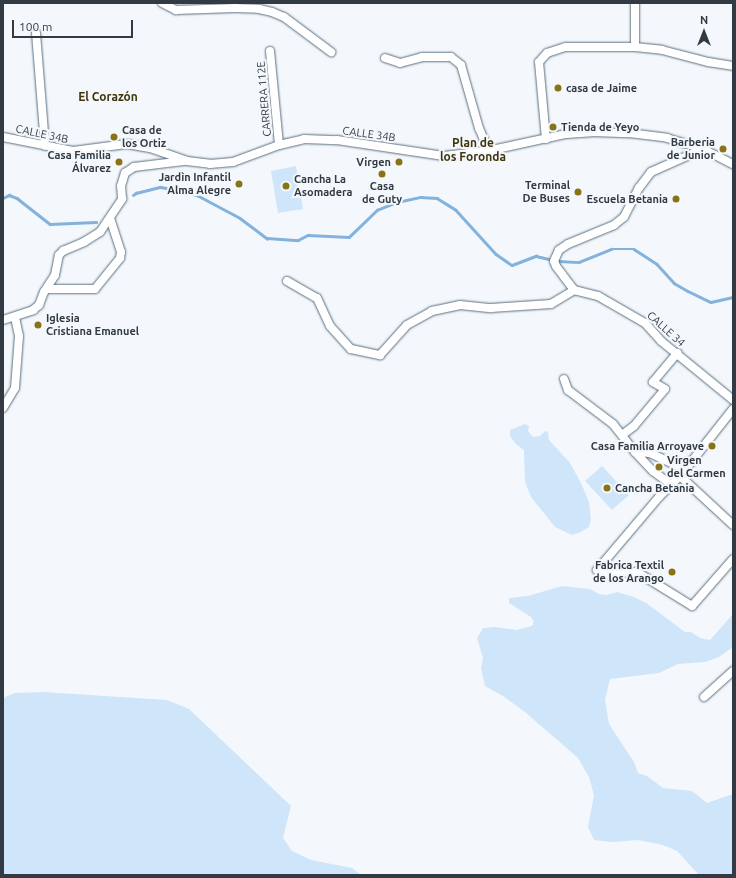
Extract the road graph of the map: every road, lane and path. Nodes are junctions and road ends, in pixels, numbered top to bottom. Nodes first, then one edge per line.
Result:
1 (162, 3) edge
2 (635, 3) edge
3 (36, 33) dead end
4 (635, 47) junction
5 (270, 51) dead end
6 (331, 52) dead end
7 (385, 58) dead end
8 (733, 66) edge
9 (3, 137) edge
10 (546, 139) junction
11 (279, 145) junction
12 (45, 146) junction
13 (703, 149) junction
14 (492, 150) junction
15 (187, 161) junction
16 (733, 164) edge
17 (110, 219) junction
18 (287, 281) dead end
19 (47, 289) junction
20 (574, 290) junction
21 (14, 317) junction
22 (3, 320) edge
23 (677, 353) junction
24 (564, 379) dead end
25 (733, 400) edge
26 (3, 408) edge
27 (733, 409) edge
28 (622, 434) junction
29 (635, 452) junction
30 (682, 472) junction
31 (670, 484) junction
32 (733, 525) edge
33 (733, 559) edge
34 (733, 671) edge
35 (704, 697) dead end

1 - 6 street
2 - 4 street
3 - 12 street
4 - 8 street
4 - 10 street
5 - 11 street, CARRERA 112E
7 - 14 street
9 - 12 street, CALLE 34B
10 - 13 street, CALLE 34B
10 - 14 street, CALLE 34B
11 - 14 street, CALLE 34B
11 - 15 street, CALLE 34B
12 - 15 street, CALLE 34B
13 - 16 street, CALLE 34B
13 - 20 street
15 - 17 street
17 - 19 street
17 - 19 street
18 - 20 street
19 - 21 street
20 - 23 street, CALLE 34
21 - 22 street
21 - 26 street
23 - 25 street, CALLE 34
23 - 28 street
24 - 28 street
27 - 30 street
28 - 29 street
29 - 30 street
29 - 31 street
30 - 31 street
30 - 32 street
31 - 33 street
34 - 35 street

